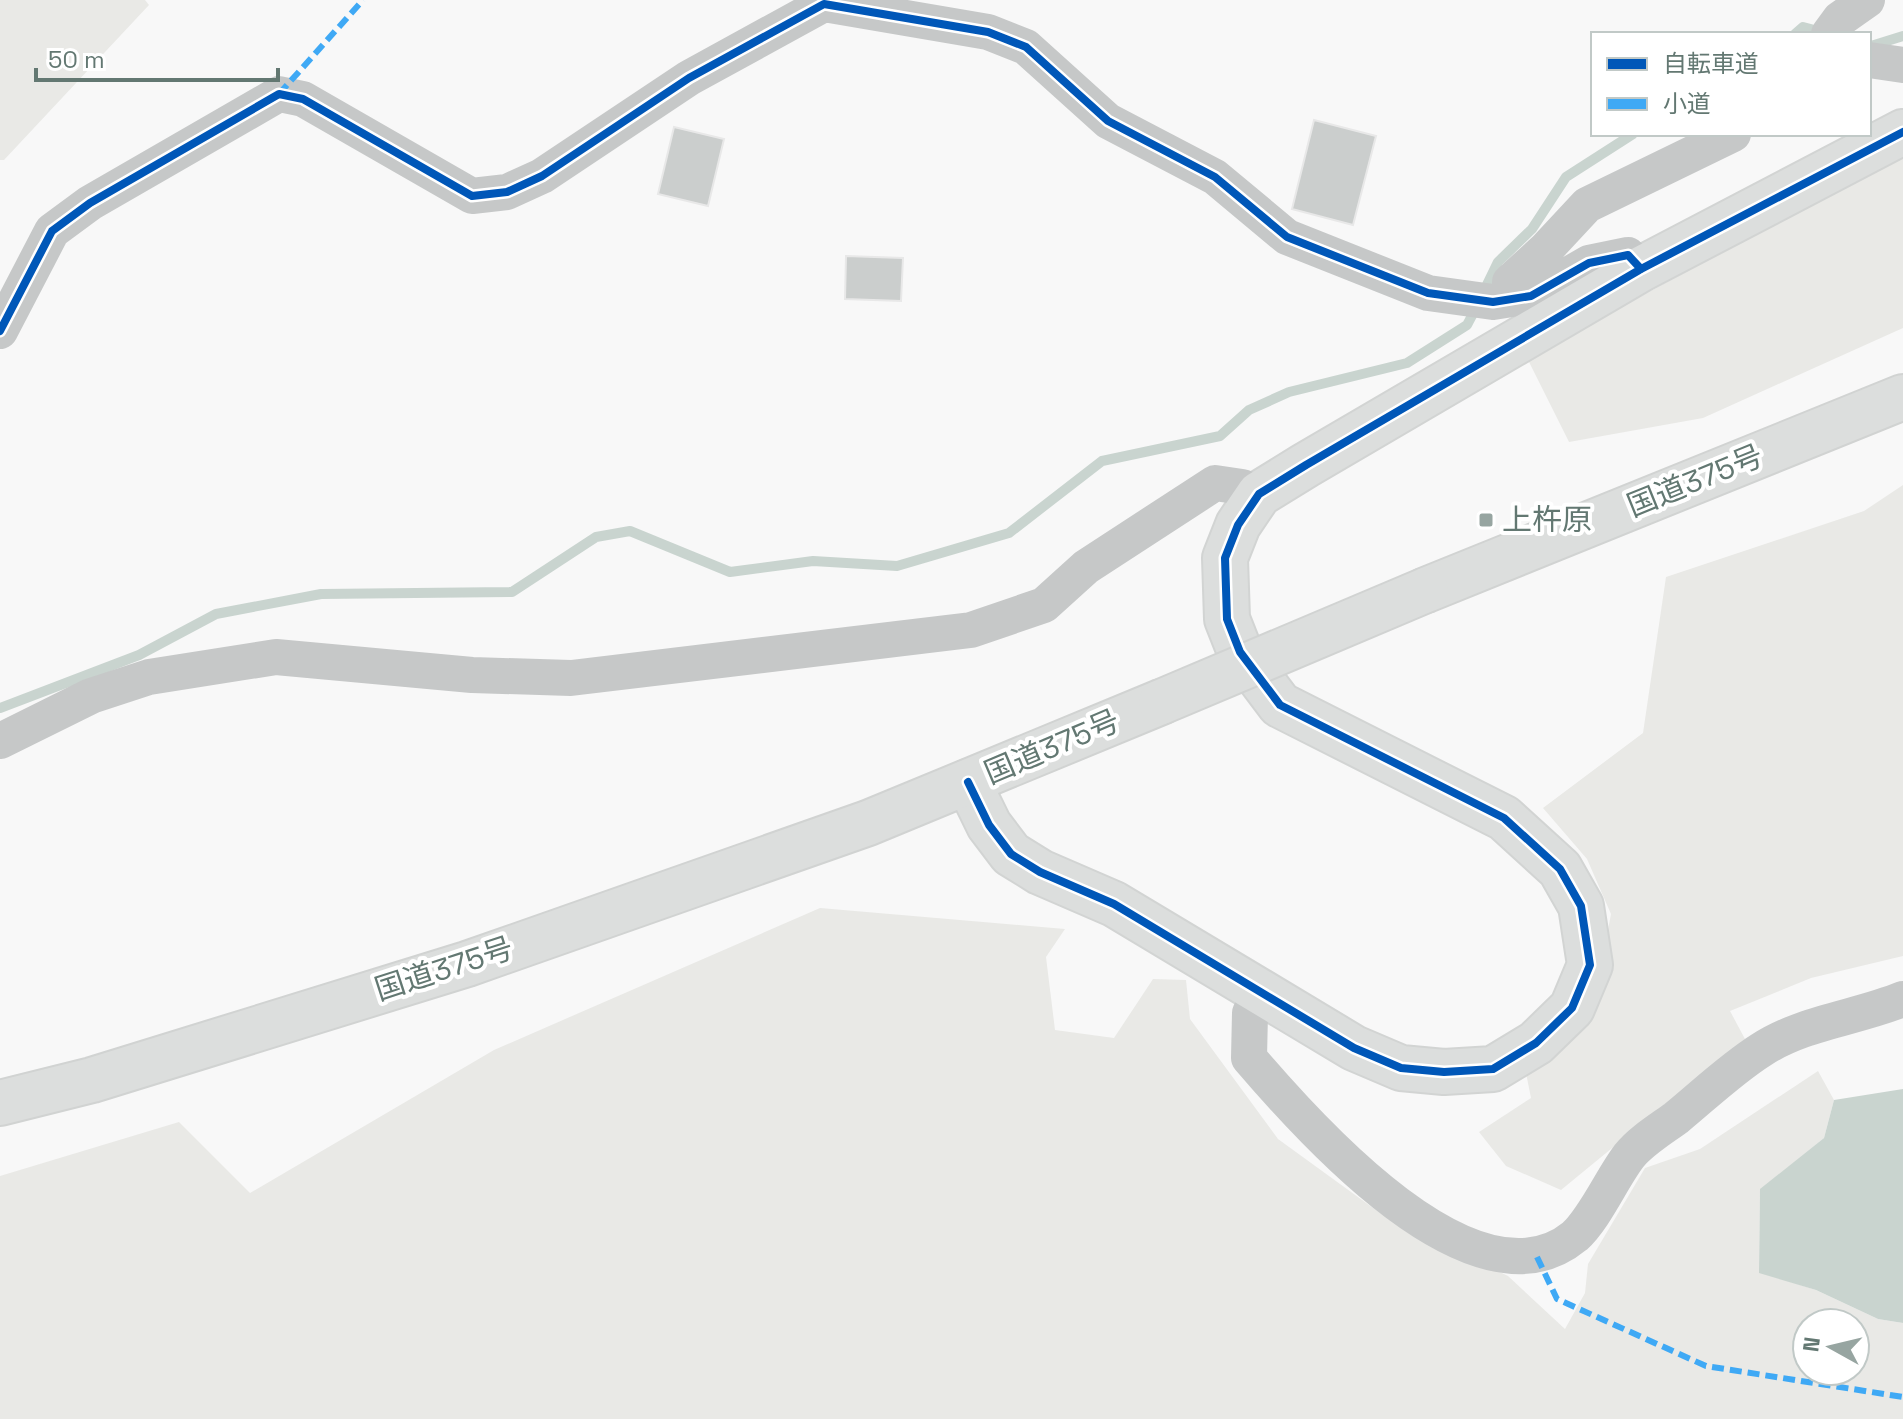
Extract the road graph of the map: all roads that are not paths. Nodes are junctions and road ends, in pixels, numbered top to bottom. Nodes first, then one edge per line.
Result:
1 (969, 0) edge
2 (988, 32) junction
3 (1871, 60) edge
4 (1903, 65) edge
5 (1903, 132) edge
6 (1729, 136) edge
7 (1641, 269) junction
8 (1489, 300) junction
9 (0, 331) edge
10 (1903, 397) edge
11 (1259, 494) junction
12 (0, 741) edge
13 (968, 782) junction
14 (1260, 992) junction
15 (1903, 999) edge
16 (0, 1103) edge

1 - 2 street
2 - 8 street
2 - 9 street
3 - 4 street
5 - 7 main road
6 - 8 street
7 - 8 street
7 - 11 main road
10 - 13 main road, 国道375号, bridge
11 - 12 street
11 - 14 main road
13 - 14 main road
13 - 16 main road, 国道375号
14 - 15 street

